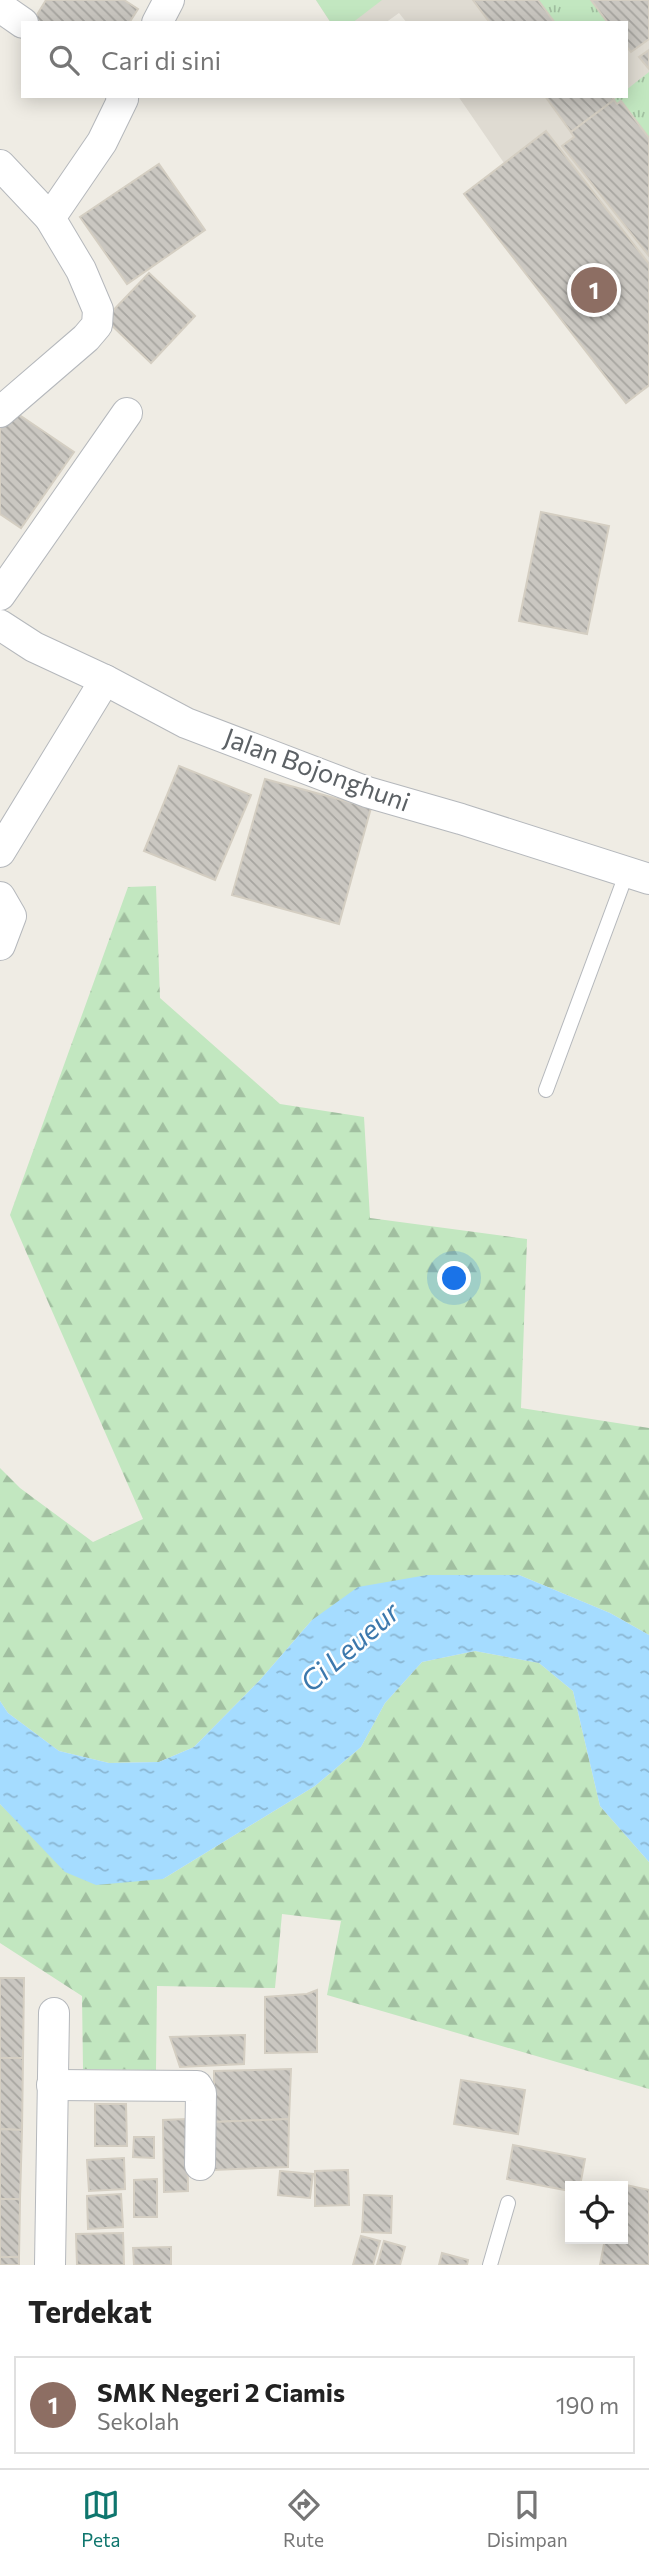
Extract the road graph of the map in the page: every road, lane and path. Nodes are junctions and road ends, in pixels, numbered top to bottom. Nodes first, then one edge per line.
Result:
1 (169, 0) edge
2 (0, 7) edge
3 (158, 21) edge
4 (21, 22) edge
5 (122, 98) edge
6 (0, 165) edge
7 (50, 218) junction
8 (0, 412) edge
9 (127, 413) dead end
10 (0, 595) edge
11 (0, 625) edge
12 (105, 680) junction
13 (0, 852) edge
14 (638, 875) edge
15 (0, 897) edge
16 (0, 945) edge
17 (545, 1090) dead end
18 (54, 2013) dead end
19 (52, 2085) junction
20 (200, 2165) dead end
21 (508, 2203) dead end
22 (50, 2265) edge
23 (491, 2265) edge

1 - 3 street
2 - 4 street
5 - 7 street
6 - 7 street
7 - 8 street
9 - 10 street
11 - 12 street, Jalan Bojonghuni
12 - 13 street
12 - 14 street, Jalan Bojonghuni
14 - 17 lane
15 - 16 street
18 - 19 street
19 - 20 street
19 - 22 street
21 - 23 lane

